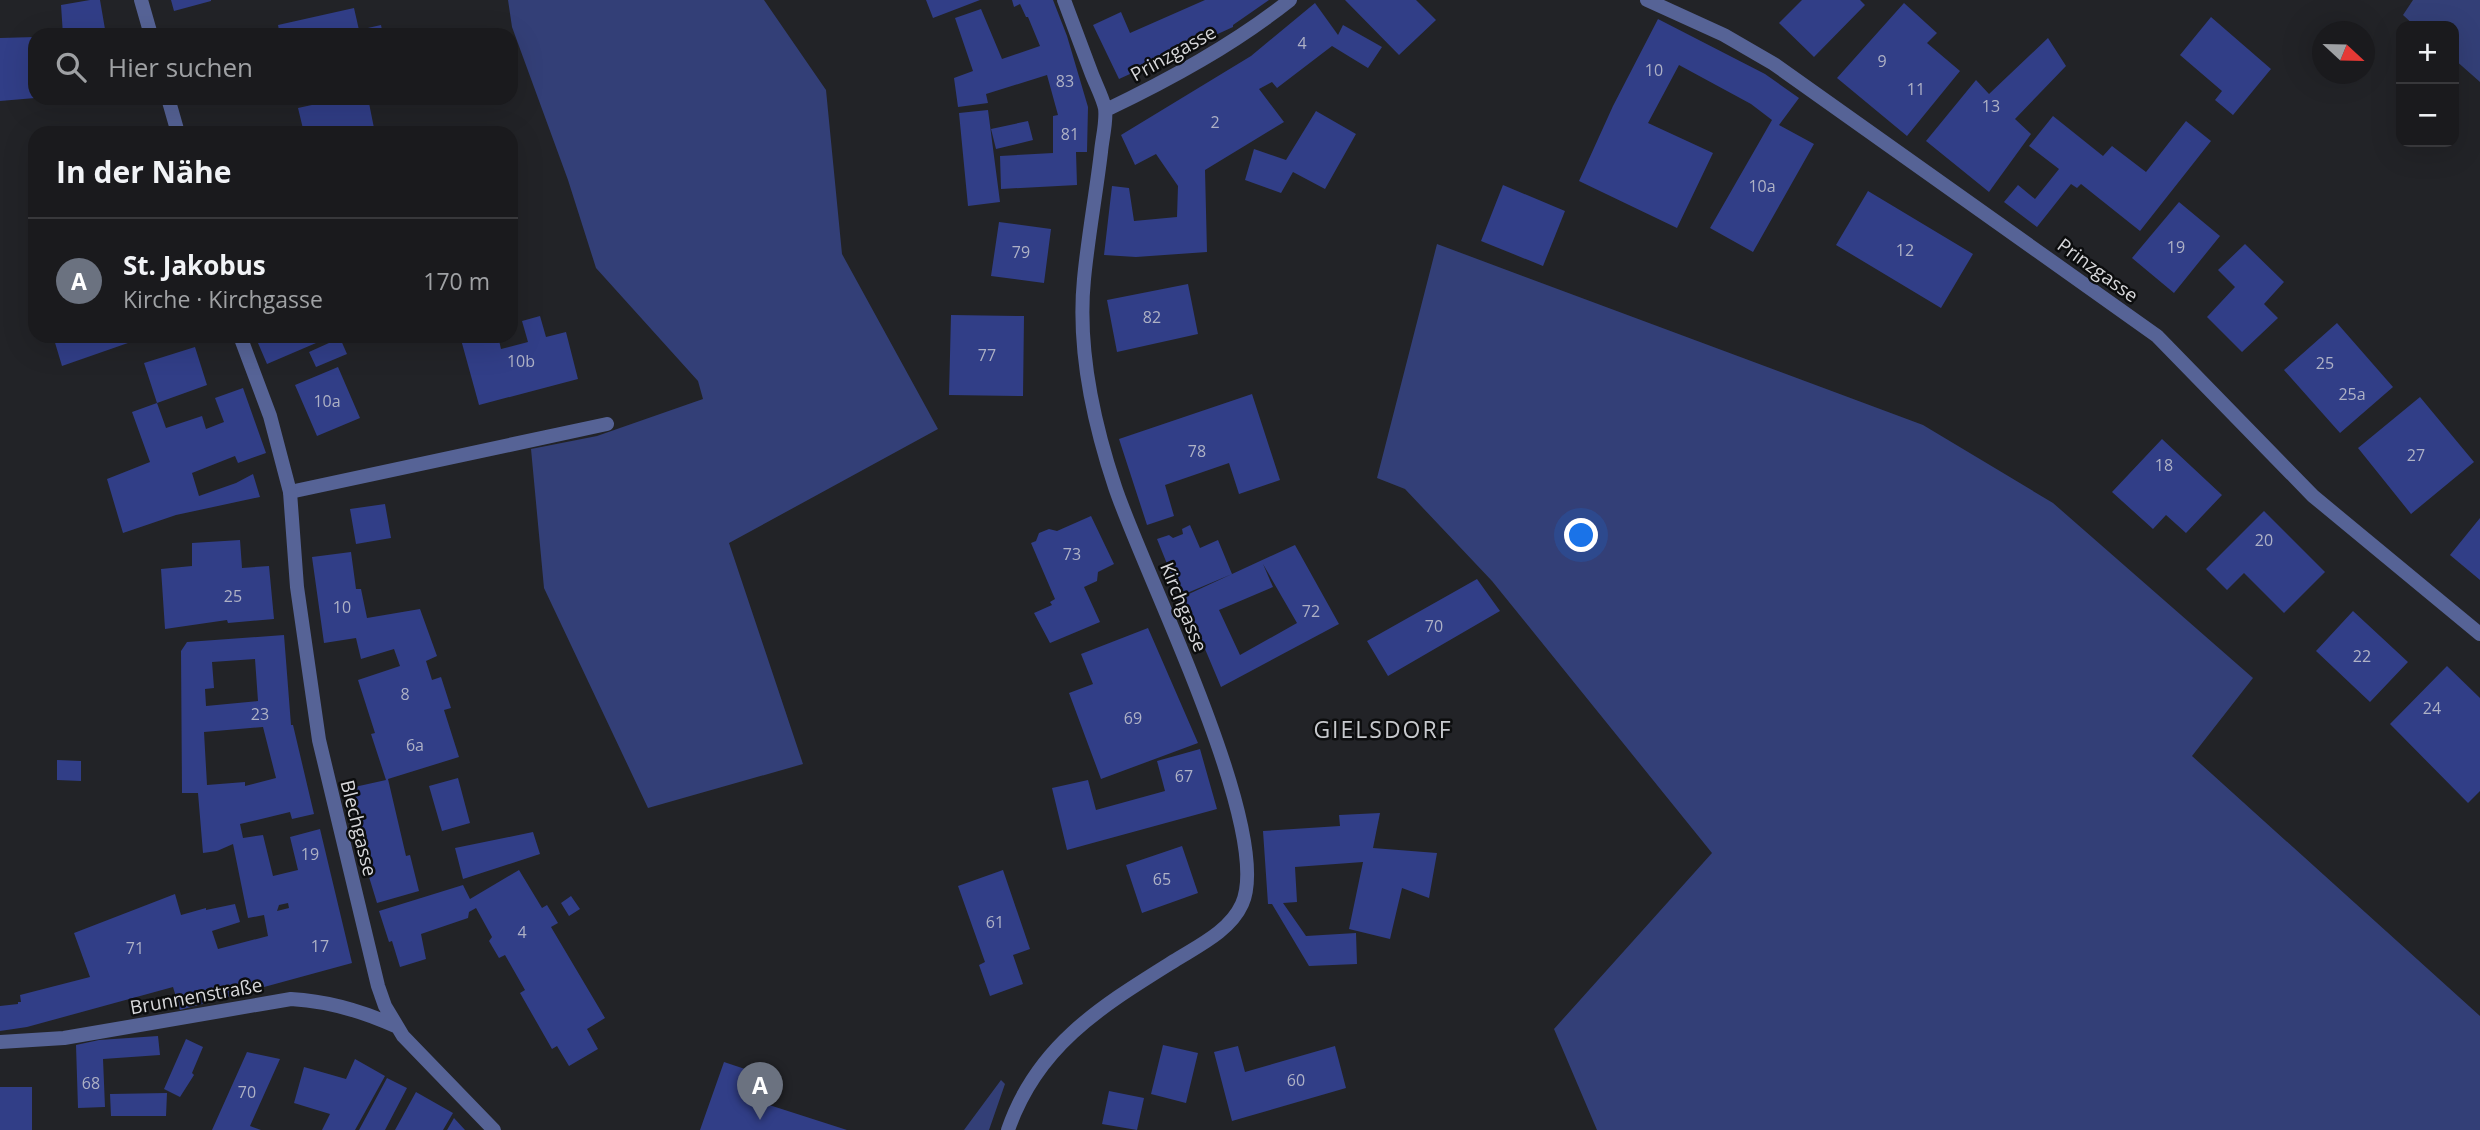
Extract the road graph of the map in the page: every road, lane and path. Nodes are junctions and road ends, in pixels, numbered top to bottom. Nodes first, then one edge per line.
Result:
1 (141, 0) edge
2 (1064, 0) edge
3 (1290, 0) edge
4 (1647, 0) edge
5 (149, 28) edge
6 (170, 105) edge
7 (1105, 110) junction
8 (176, 126) edge
9 (243, 343) edge
10 (607, 424) dead end
11 (290, 492) junction
12 (2480, 634) edge
13 (395, 1026) junction
14 (0, 1042) edge
15 (494, 1130) edge
16 (1008, 1130) edge

1 - 5 street
2 - 7 street, Kirchgasse
3 - 7 street, Prinzgasse
4 - 12 street, Prinzgasse
6 - 8 street
7 - 16 street, Kirchgasse
9 - 11 street, Blechgasse
10 - 11 street
11 - 13 street, Blechgasse
13 - 14 street, Brunnenstraße
13 - 15 street, Blechgasse

